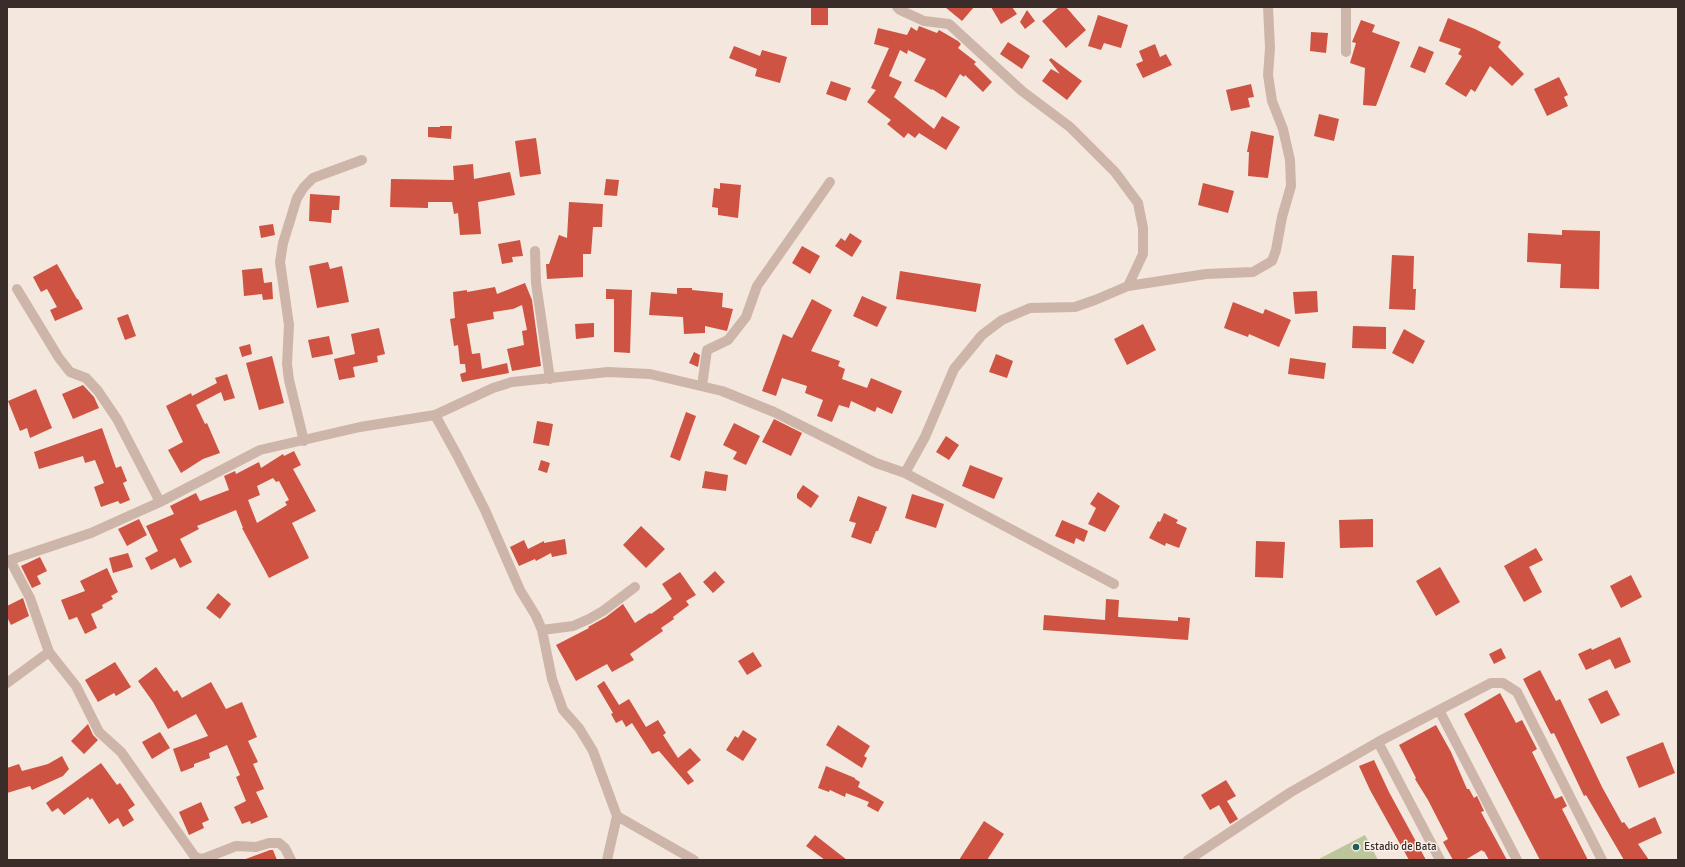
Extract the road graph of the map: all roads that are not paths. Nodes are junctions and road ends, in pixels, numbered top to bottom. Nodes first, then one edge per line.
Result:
1 (897, 7) edge
2 (1268, 7) edge
3 (1346, 7) edge
4 (1346, 52) dead end
5 (362, 160) dead end
6 (830, 182) dead end
7 (534, 251) dead end
8 (1128, 286) junction
9 (17, 289) dead end
10 (550, 379) junction
11 (702, 386) junction
12 (434, 416) junction
13 (304, 441) junction
14 (905, 473) junction
15 (160, 502) junction
16 (9, 561) edge
17 (1114, 584) dead end
18 (635, 587) dead end
19 (542, 630) junction
20 (49, 652) junction
21 (7, 683) edge
22 (1439, 710) junction
23 (1378, 742) junction
24 (617, 816) junction
25 (291, 860) edge
26 (607, 860) edge
27 (694, 860) edge
28 (1188, 860) edge
29 (1440, 860) edge
30 (1517, 860) edge
31 (1602, 860) edge

1 - 8 street
2 - 8 street
3 - 4 street
5 - 13 street
6 - 11 street
7 - 10 street
8 - 14 street
9 - 15 street
10 - 11 street
10 - 12 street
11 - 14 street
12 - 13 street
12 - 19 street
13 - 15 street
14 - 17 street
15 - 16 street
16 - 20 street
18 - 19 street
19 - 24 street
20 - 21 street
20 - 25 street
22 - 23 street
22 - 30 street
22 - 31 street
23 - 28 street
23 - 29 street
24 - 26 street
24 - 27 street

